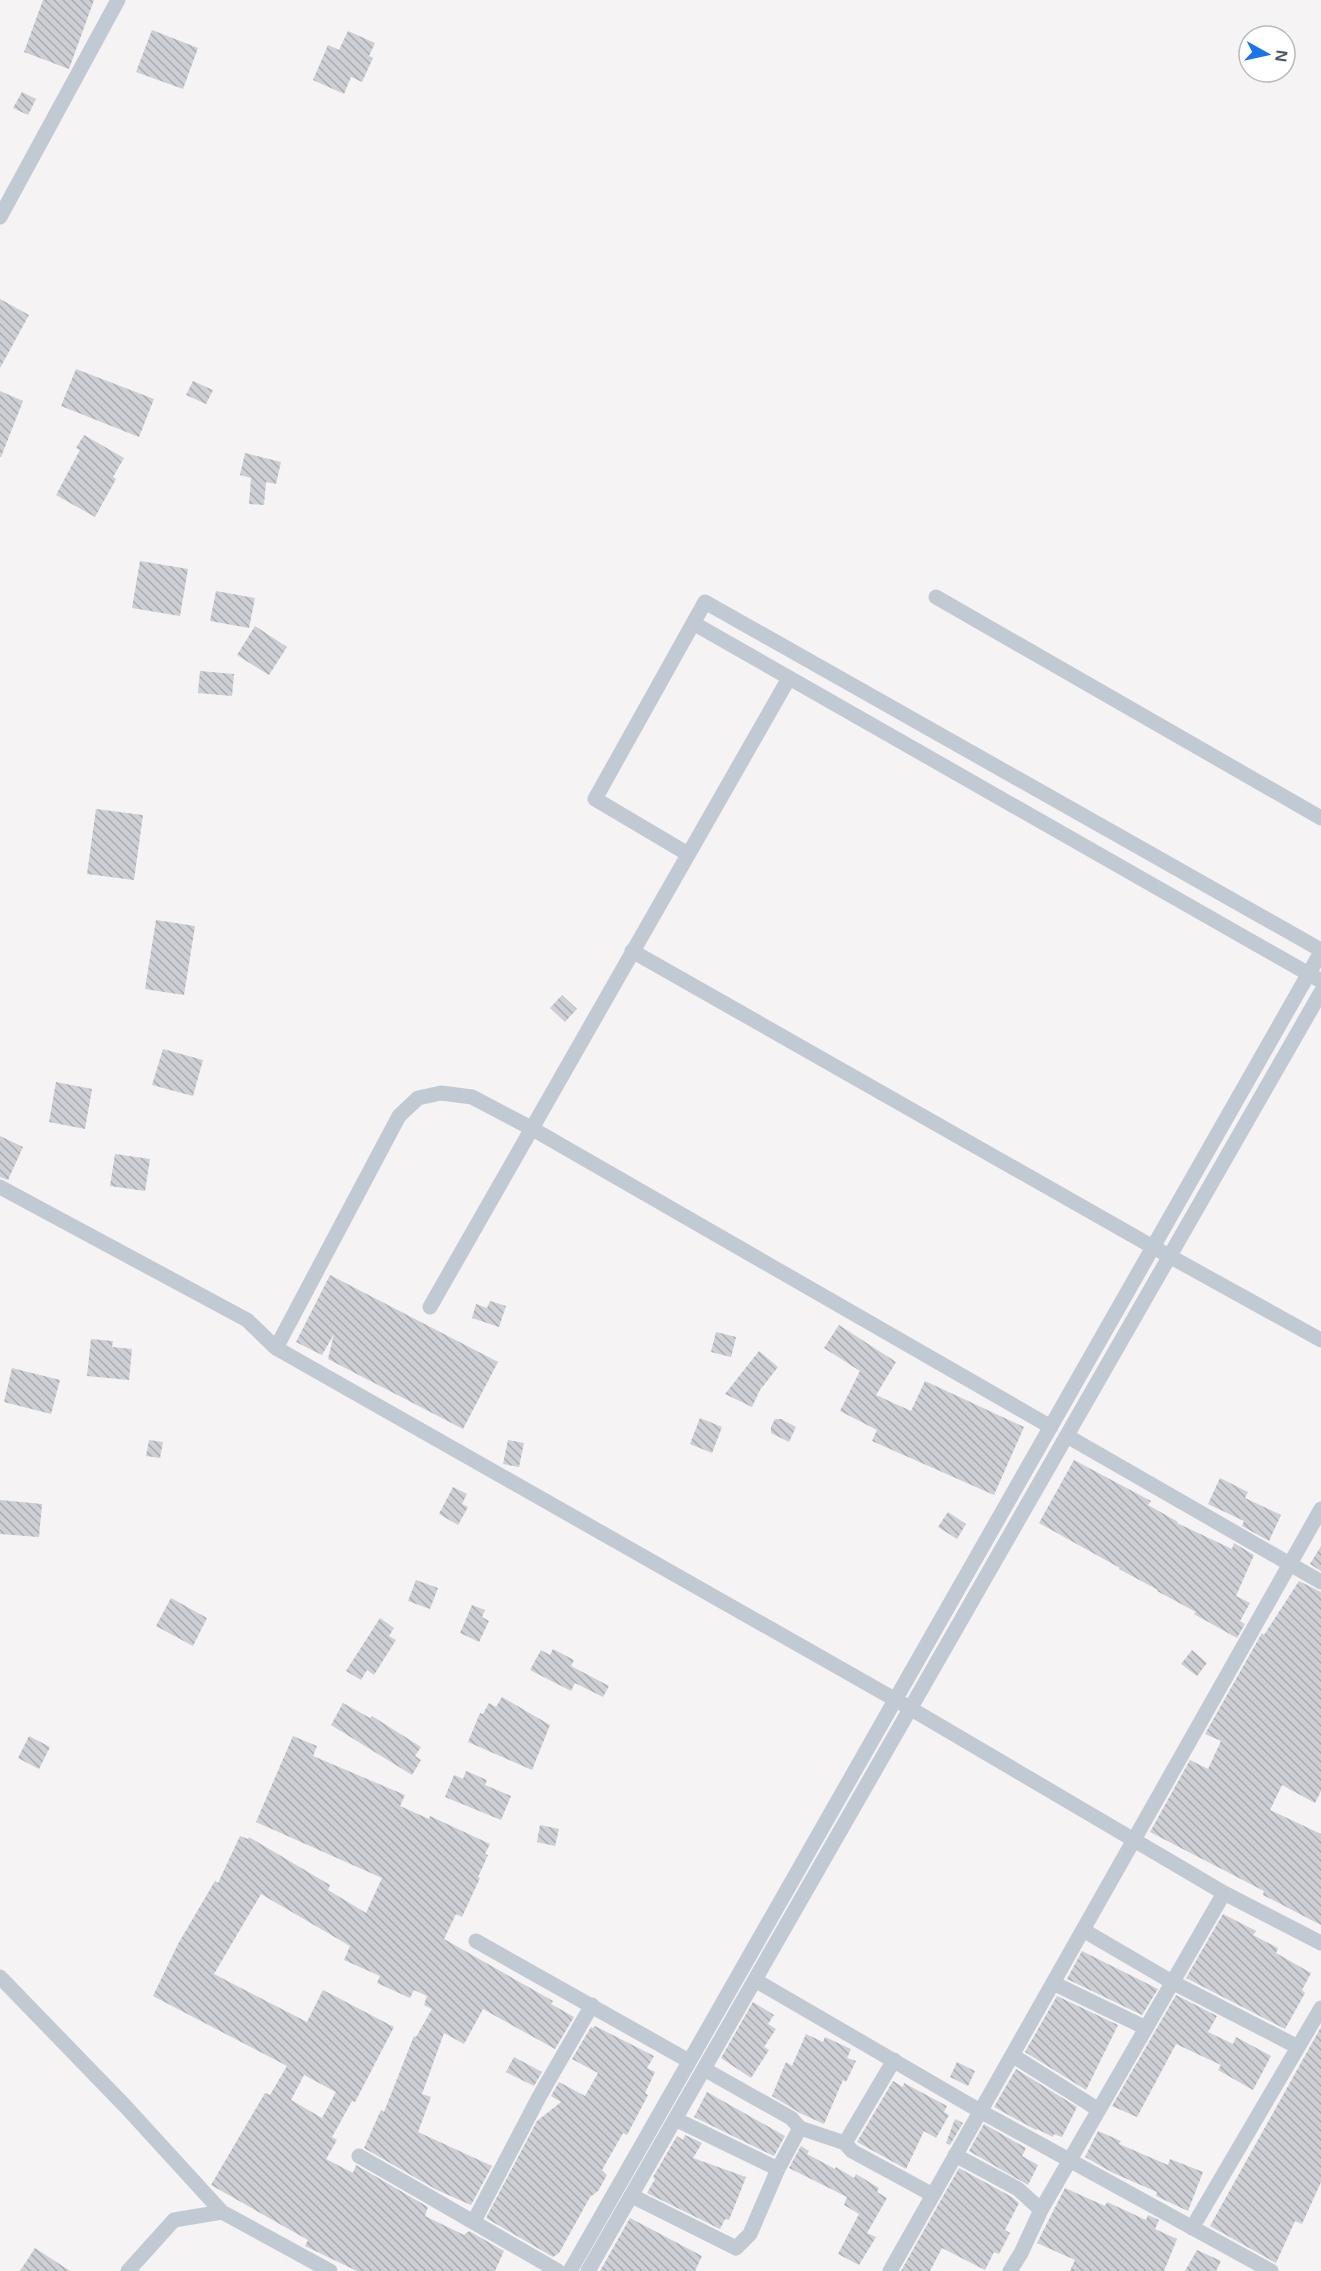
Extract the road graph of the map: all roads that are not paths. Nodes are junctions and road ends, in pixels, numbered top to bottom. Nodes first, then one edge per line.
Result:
1 (117, 0) edge
2 (0, 217) edge
3 (936, 597) dead end
4 (693, 623) junction
5 (789, 678) junction
6 (1321, 818) edge
7 (688, 854) junction
8 (632, 951) junction
9 (1321, 951) edge
10 (1315, 978) edge
11 (1321, 992) edge
12 (531, 1128) junction
13 (0, 1187) edge
14 (1153, 1247) junction
15 (1169, 1257) junction
16 (430, 1307) dead end
17 (1321, 1340) edge
18 (276, 1348) junction
19 (1051, 1427) junction
20 (1067, 1436) junction
21 (1321, 1509) edge
22 (1290, 1564) junction
23 (1321, 1582) edge
24 (896, 1700) junction
25 (910, 1709) junction
26 (1134, 1840) junction
27 (1224, 1893) junction
28 (1083, 1930) junction
29 (476, 1941) dead end
30 (1321, 1942) edge
31 (0, 1977) edge
32 (755, 1980) junction
33 (1173, 1982) junction
34 (1053, 1983) junction
35 (592, 2006) junction
36 (1321, 2008) edge
37 (1146, 2028) junction
38 (1298, 2047) junction
39 (1012, 2055) junction
40 (894, 2060) junction
41 (689, 2061) junction
42 (704, 2069) junction
43 (1099, 2110) junction
44 (981, 2111) junction
45 (675, 2119) junction
46 (800, 2128) junction
47 (845, 2143) junction
48 (955, 2155) junction
49 (359, 2156) dead end
50 (1070, 2161) junction
51 (778, 2169) junction
52 (933, 2195) junction
53 (632, 2196) junction
54 (1041, 2210) junction
55 (222, 2212) junction
56 (474, 2221) junction
57 (1192, 2228) junction
58 (128, 2271) edge
59 (330, 2271) edge
60 (558, 2271) edge
61 (570, 2271) edge
62 (588, 2271) edge
63 (890, 2271) edge
64 (1010, 2271) edge
65 (1271, 2271) edge

1 - 2 street
3 - 6 street
4 - 5 street
4 - 7 street
4 - 9 street
5 - 7 street
5 - 10 street
7 - 8 street
8 - 12 street
8 - 14 street
9 - 10 street
10 - 14 street
11 - 15 street
12 - 16 street
12 - 18 street
12 - 19 street
13 - 18 street
14 - 15 street
14 - 19 street
15 - 17 street
15 - 20 street
18 - 24 street
19 - 24 street
20 - 22 street
20 - 25 street
21 - 22 street
22 - 23 street
22 - 26 street
24 - 25 street
24 - 41 street
25 - 26 street
25 - 32 street
26 - 27 street
26 - 28 street
27 - 30 street
27 - 33 street
28 - 33 street
28 - 34 street
29 - 35 street
31 - 55 street
32 - 40 street
32 - 42 street
33 - 37 street
33 - 38 street
34 - 37 street
34 - 39 street
35 - 41 street
35 - 56 street
36 - 38 street
37 - 43 street
38 - 57 street
39 - 43 street
39 - 44 street
40 - 44 street
40 - 47 street
41 - 61 street
42 - 45 street
42 - 46 street
43 - 50 street
44 - 48 street
44 - 50 street
45 - 51 street
45 - 53 street
46 - 47 street
46 - 51 street
47 - 52 street
48 - 52 street
48 - 54 street
49 - 56 street
50 - 54 street
50 - 57 street
51 - 53 street
52 - 63 street
53 - 62 street
54 - 64 street
55 - 58 street
55 - 59 street
56 - 60 street
57 - 65 street

